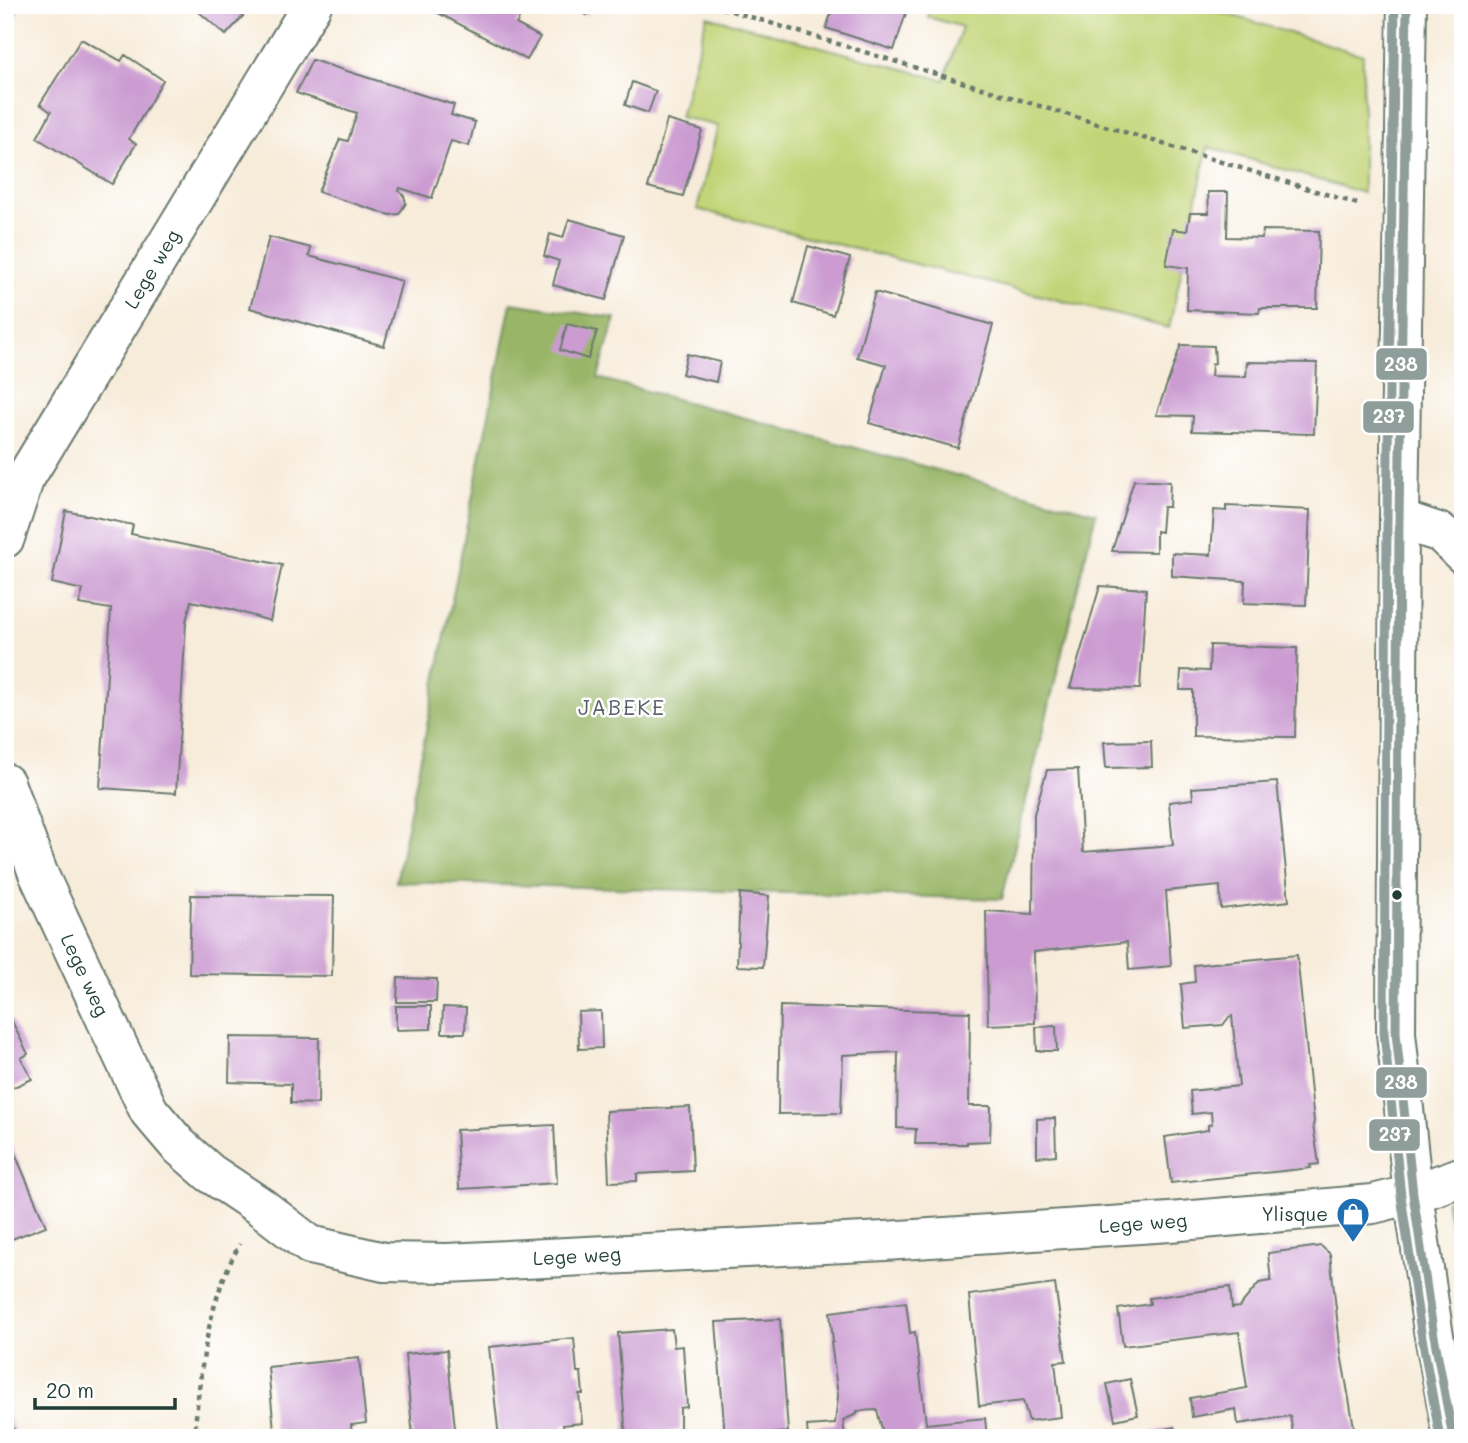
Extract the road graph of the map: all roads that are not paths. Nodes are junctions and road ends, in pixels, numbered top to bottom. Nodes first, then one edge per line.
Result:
1 (312, 5) edge
2 (1407, 5) edge
3 (1399, 519) junction
4 (5, 538) edge
5 (1463, 554) edge
6 (5, 783) edge
7 (1463, 1176) edge
8 (1413, 1195) junction
9 (1453, 1438) edge

1 - 4 street, Lege weg
2 - 3 street
3 - 5 street
3 - 8 street
6 - 8 street, Lege weg
7 - 8 street, Lege weg
8 - 9 street

